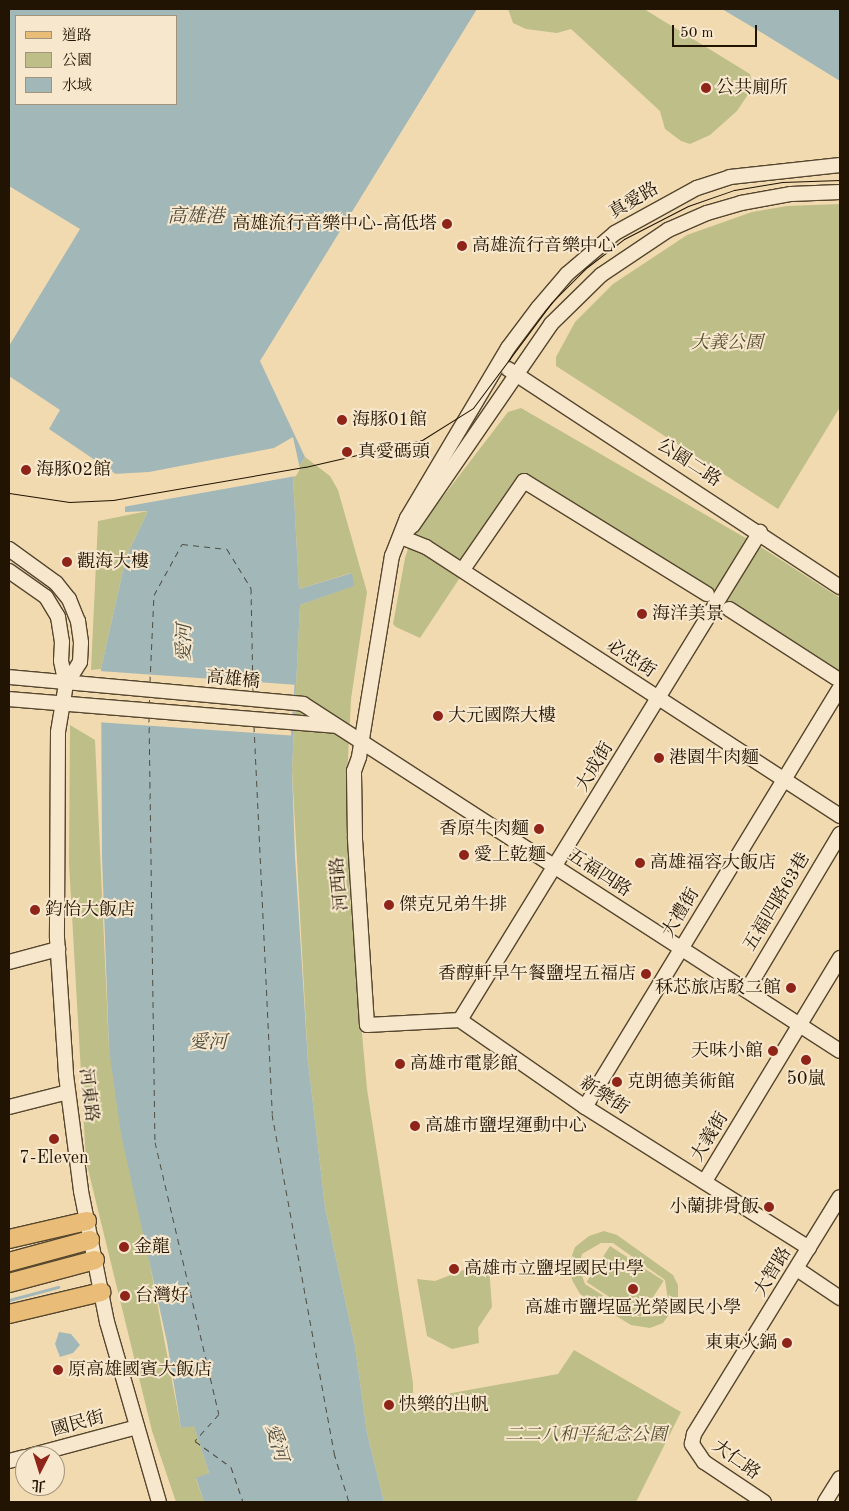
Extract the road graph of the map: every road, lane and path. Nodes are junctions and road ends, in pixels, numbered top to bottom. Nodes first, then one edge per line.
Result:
1 (840, 165) edge
2 (840, 192) edge
3 (500, 362) junction
4 (515, 374) junction
5 (760, 532) junction
6 (400, 537) junction
7 (9, 549) edge
8 (466, 565) dead end
9 (9, 571) edge
10 (840, 587) edge
11 (707, 594) dead end
12 (729, 609) dead end
13 (9, 677) edge
14 (838, 683) edge
15 (66, 684) junction
16 (658, 698) junction
17 (9, 699) edge
18 (62, 704) junction
19 (304, 704) joint
20 (301, 722) joint
21 (337, 727) junction
22 (362, 742) junction
23 (784, 780) junction
24 (840, 816) edge
25 (840, 834) edge
26 (556, 867) junction
27 (58, 949) junction
28 (681, 949) junction
29 (840, 958) edge
30 (9, 962) edge
31 (747, 990) junction
32 (460, 1020) junction
33 (800, 1024) junction
34 (840, 1051) edge
35 (68, 1092) junction
36 (9, 1107) edge
37 (585, 1107) junction
38 (705, 1181) junction
39 (840, 1196) edge
40 (87, 1221) junction
41 (9, 1239) edge
42 (90, 1240) junction
43 (809, 1248) junction
44 (95, 1260) junction
45 (9, 1262) edge
46 (797, 1269) junction
47 (9, 1283) edge
48 (101, 1292) junction
49 (840, 1298) edge
50 (9, 1314) edge
51 (137, 1427) junction
52 (692, 1444) joint
53 (65, 1446) edge
54 (840, 1478) edge
55 (159, 1502) edge
56 (764, 1502) edge
57 (825, 1502) edge

1 - 3 street, 真愛路
2 - 4 street
3 - 4 street, 公園二路
3 - 6 street
4 - 5 street, 公園二路
4 - 6 street
5 - 10 street, 公園二路
5 - 16 street, 大成街
6 - 16 street, 必忠街
6 - 22 street
7 - 15 street
8 - 11 street
9 - 15 street
12 - 14 street
13 - 15 street, 高雄橋
14 - 23 street, 大禮街
15 - 18 street, 河東路
15 - 19 street, 高雄橋
16 - 23 street, 必忠街
16 - 26 street, 大成街
17 - 18 street, 高雄橋
18 - 20 street, 高雄橋
18 - 27 street, 河東路
19 - 21 street, 五福四路
20 - 21 street, 五福四路
21 - 22 street, 五福四路
22 - 26 street, 五福四路
22 - 32 street, 河西路
23 - 24 street, 必忠街
23 - 28 street, 大禮街
25 - 31 street, 五福四路63巷
26 - 28 street, 五福四路
26 - 32 street, 大成街
27 - 30 street
27 - 35 street, 河東路
28 - 31 street, 五福四路
28 - 37 street, 大禮街
29 - 33 street, 大義街
31 - 33 street, 五福四路
32 - 37 street, 新樂街
33 - 34 street, 五福四路
33 - 38 street, 大義街
35 - 36 street
35 - 40 street, 河東路
37 - 38 street, 新樂街
38 - 43 street, 新樂街
39 - 43 street, 大智路
40 - 41 main road
40 - 42 street, 河東路
42 - 44 street, 河東路
42 - 45 main road
43 - 46 street, 大智路
44 - 47 main road
44 - 48 street, 河東路
46 - 49 street
46 - 52 street, 大智路
48 - 50 main road
48 - 51 street, 河東路
51 - 53 street, 國民街
51 - 55 street, 河東路
52 - 56 street, 大仁路
54 - 57 street

